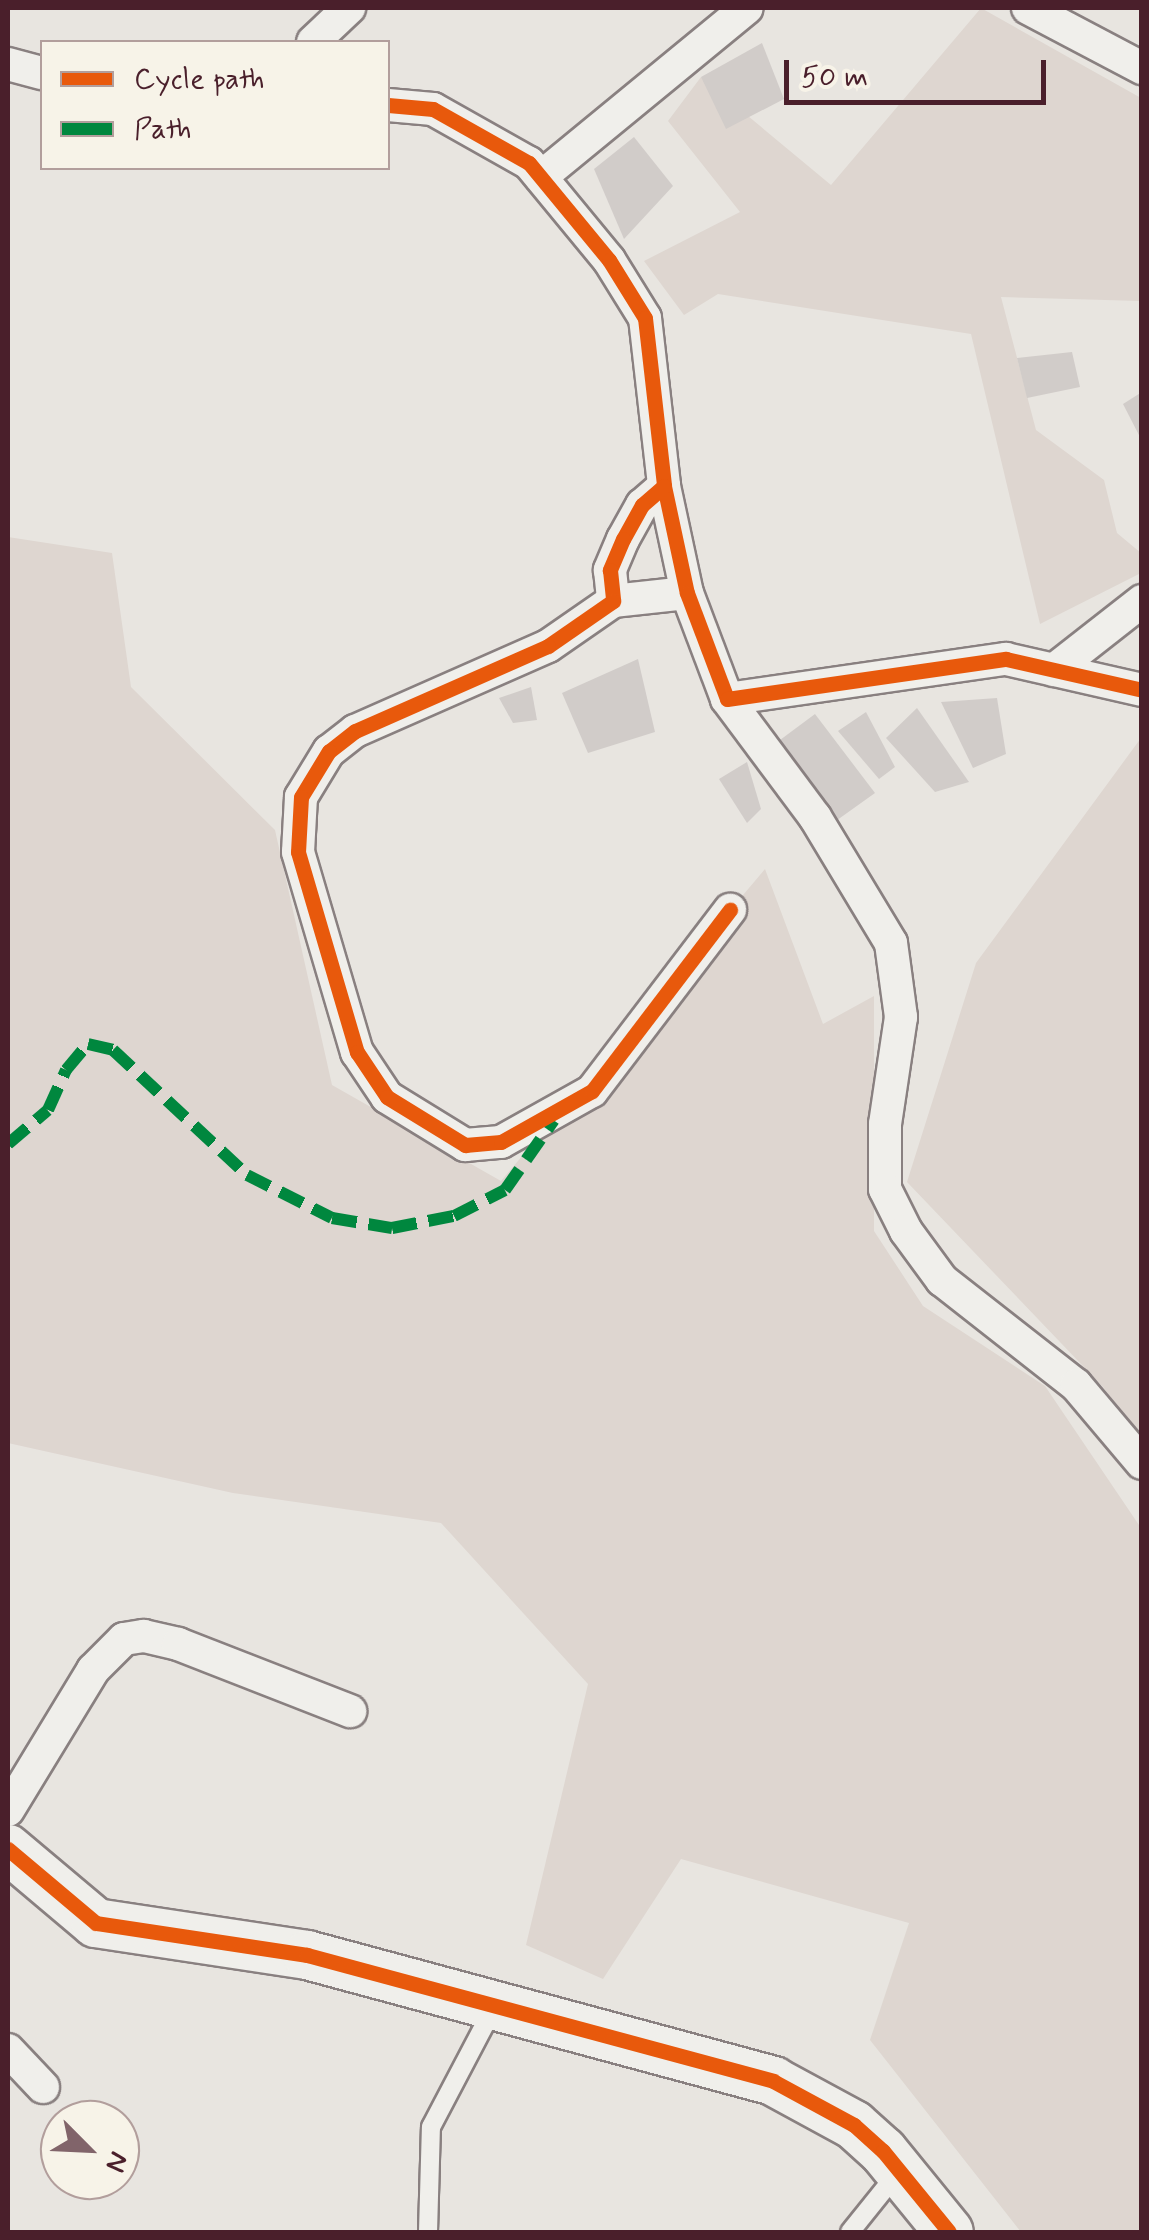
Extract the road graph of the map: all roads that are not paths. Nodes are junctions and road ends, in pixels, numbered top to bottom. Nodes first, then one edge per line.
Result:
1 (350, 8) edge
2 (747, 8) edge
3 (1028, 8) edge
4 (315, 40) edge
5 (8, 64) edge
6 (1142, 68) edge
7 (40, 72) edge
8 (390, 105) edge
9 (540, 177) junction
10 (664, 486) junction
11 (686, 594) junction
12 (613, 601) junction
13 (1142, 601) edge
14 (1054, 670) junction
15 (1142, 690) edge
16 (727, 700) junction
17 (730, 910) dead end
18 (1142, 1463) edge
19 (350, 1711) dead end
20 (8, 1810) edge
21 (8, 1849) edge
22 (494, 2006) junction
23 (8, 2050) edge
24 (43, 2087) dead end
25 (899, 2170) junction
26 (428, 2232) edge
27 (850, 2232) edge
28 (949, 2232) edge

1 - 4 street
2 - 9 street
3 - 6 street
5 - 7 street
8 - 9 street
9 - 10 street
10 - 11 street
10 - 12 street
11 - 12 street
11 - 16 street
12 - 17 street
13 - 14 street
14 - 15 street
14 - 16 street
16 - 18 street
19 - 20 street
21 - 22 street
22 - 25 street
22 - 26 lane
23 - 24 street
25 - 27 lane
25 - 28 street

